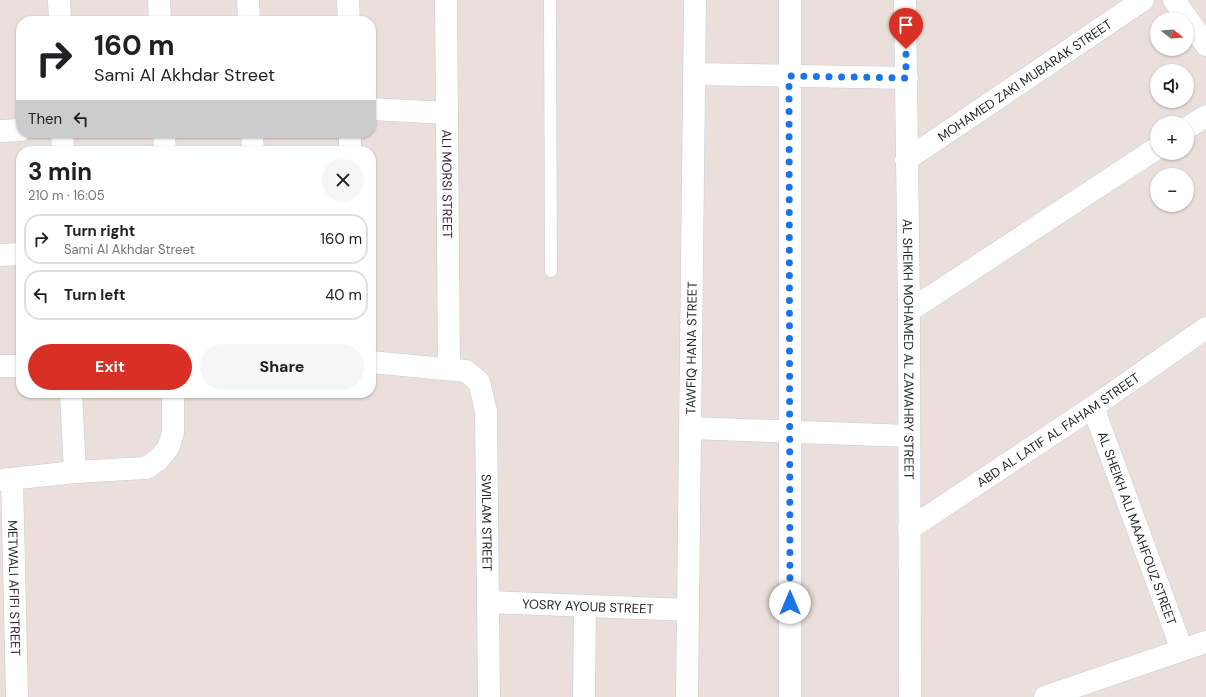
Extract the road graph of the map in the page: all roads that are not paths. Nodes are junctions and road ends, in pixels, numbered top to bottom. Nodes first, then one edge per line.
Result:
1 (59, 0) edge
2 (159, 0) edge
3 (248, 0) edge
4 (348, 0) edge
5 (446, 0) edge
6 (550, 0) edge
7 (695, 0) edge
8 (790, 0) edge
9 (1143, 0) edge
10 (1174, 0) edge
11 (907, 2) edge
12 (60, 16) edge
13 (160, 16) edge
14 (249, 16) edge
15 (349, 16) edge
16 (1206, 45) edge
17 (694, 74) junction
18 (789, 76) junction
19 (906, 78) junction
20 (376, 109) edge
21 (447, 113) junction
22 (1206, 116) edge
23 (1194, 124) edge
24 (16, 130) edge
25 (0, 131) edge
26 (1150, 153) edge
27 (906, 160) junction
28 (16, 254) edge
29 (0, 255) edge
30 (551, 271) dead end
31 (909, 311) junction
32 (1206, 328) edge
33 (376, 362) edge
34 (0, 366) edge
35 (16, 366) edge
36 (449, 369) junction
37 (71, 398) edge
38 (173, 398) edge
39 (1093, 407) junction
40 (690, 428) junction
41 (789, 432) junction
42 (909, 436) junction
43 (75, 472) junction
44 (6, 479) edge
45 (909, 529) junction
46 (488, 602) junction
47 (585, 606) junction
48 (688, 610) junction
49 (1206, 642) edge
50 (1182, 650) junction
51 (8, 671) edge
52 (17, 697) edge
53 (489, 697) edge
54 (584, 697) edge
55 (687, 697) edge
56 (790, 697) edge
57 (910, 697) edge
58 (1045, 697) edge

1 - 12 street
2 - 13 street
3 - 14 street
4 - 15 street
5 - 21 street, ALI MORSI STREET
6 - 30 lane
7 - 17 street, TAWFIQ HANA STREET
8 - 18 street
9 - 27 street, MOHAMED ZAKI MUBARAK STREET
10 - 16 street
11 - 19 street, AL SHEIKH MOHAMED AL ZAWAHRY STREET
17 - 18 street
17 - 40 street, TAWFIQ HANA STREET
18 - 19 street
18 - 41 street
19 - 27 street, AL SHEIKH MOHAMED AL ZAWAHRY STREET
20 - 21 street
21 - 36 street, ALI MORSI STREET
22 - 23 street
24 - 25 street
26 - 31 street
27 - 31 street, AL SHEIKH MOHAMED AL ZAWAHRY STREET
28 - 29 street
31 - 42 street, AL SHEIKH MOHAMED AL ZAWAHRY STREET
32 - 39 street, ABD AL LATIF AL FAHAM STREET
33 - 36 street, SWILAM STREET
34 - 35 street
36 - 46 street, SWILAM STREET
37 - 43 street
38 - 43 street
39 - 45 street, ABD AL LATIF AL FAHAM STREET
39 - 50 street, AL SHEIKH ALI MAAHFOUZ STREET
40 - 41 street
40 - 48 street, TAWFIQ HANA STREET
41 - 42 street
41 - 56 street
42 - 45 street, AL SHEIKH MOHAMED AL ZAWAHRY STREET
43 - 44 street
44 - 51 street, METWALI AFIFI STREET
45 - 57 street, AL SHEIKH MOHAMED AL ZAWAHRY STREET
46 - 47 street, YOSRY AYOUB STREET
46 - 53 street, SWILAM STREET
47 - 48 street, YOSRY AYOUB STREET
47 - 54 street
48 - 55 street, TAWFIQ HANA STREET
49 - 50 street
50 - 58 street
51 - 52 street, METWALI AFIFI STREET

